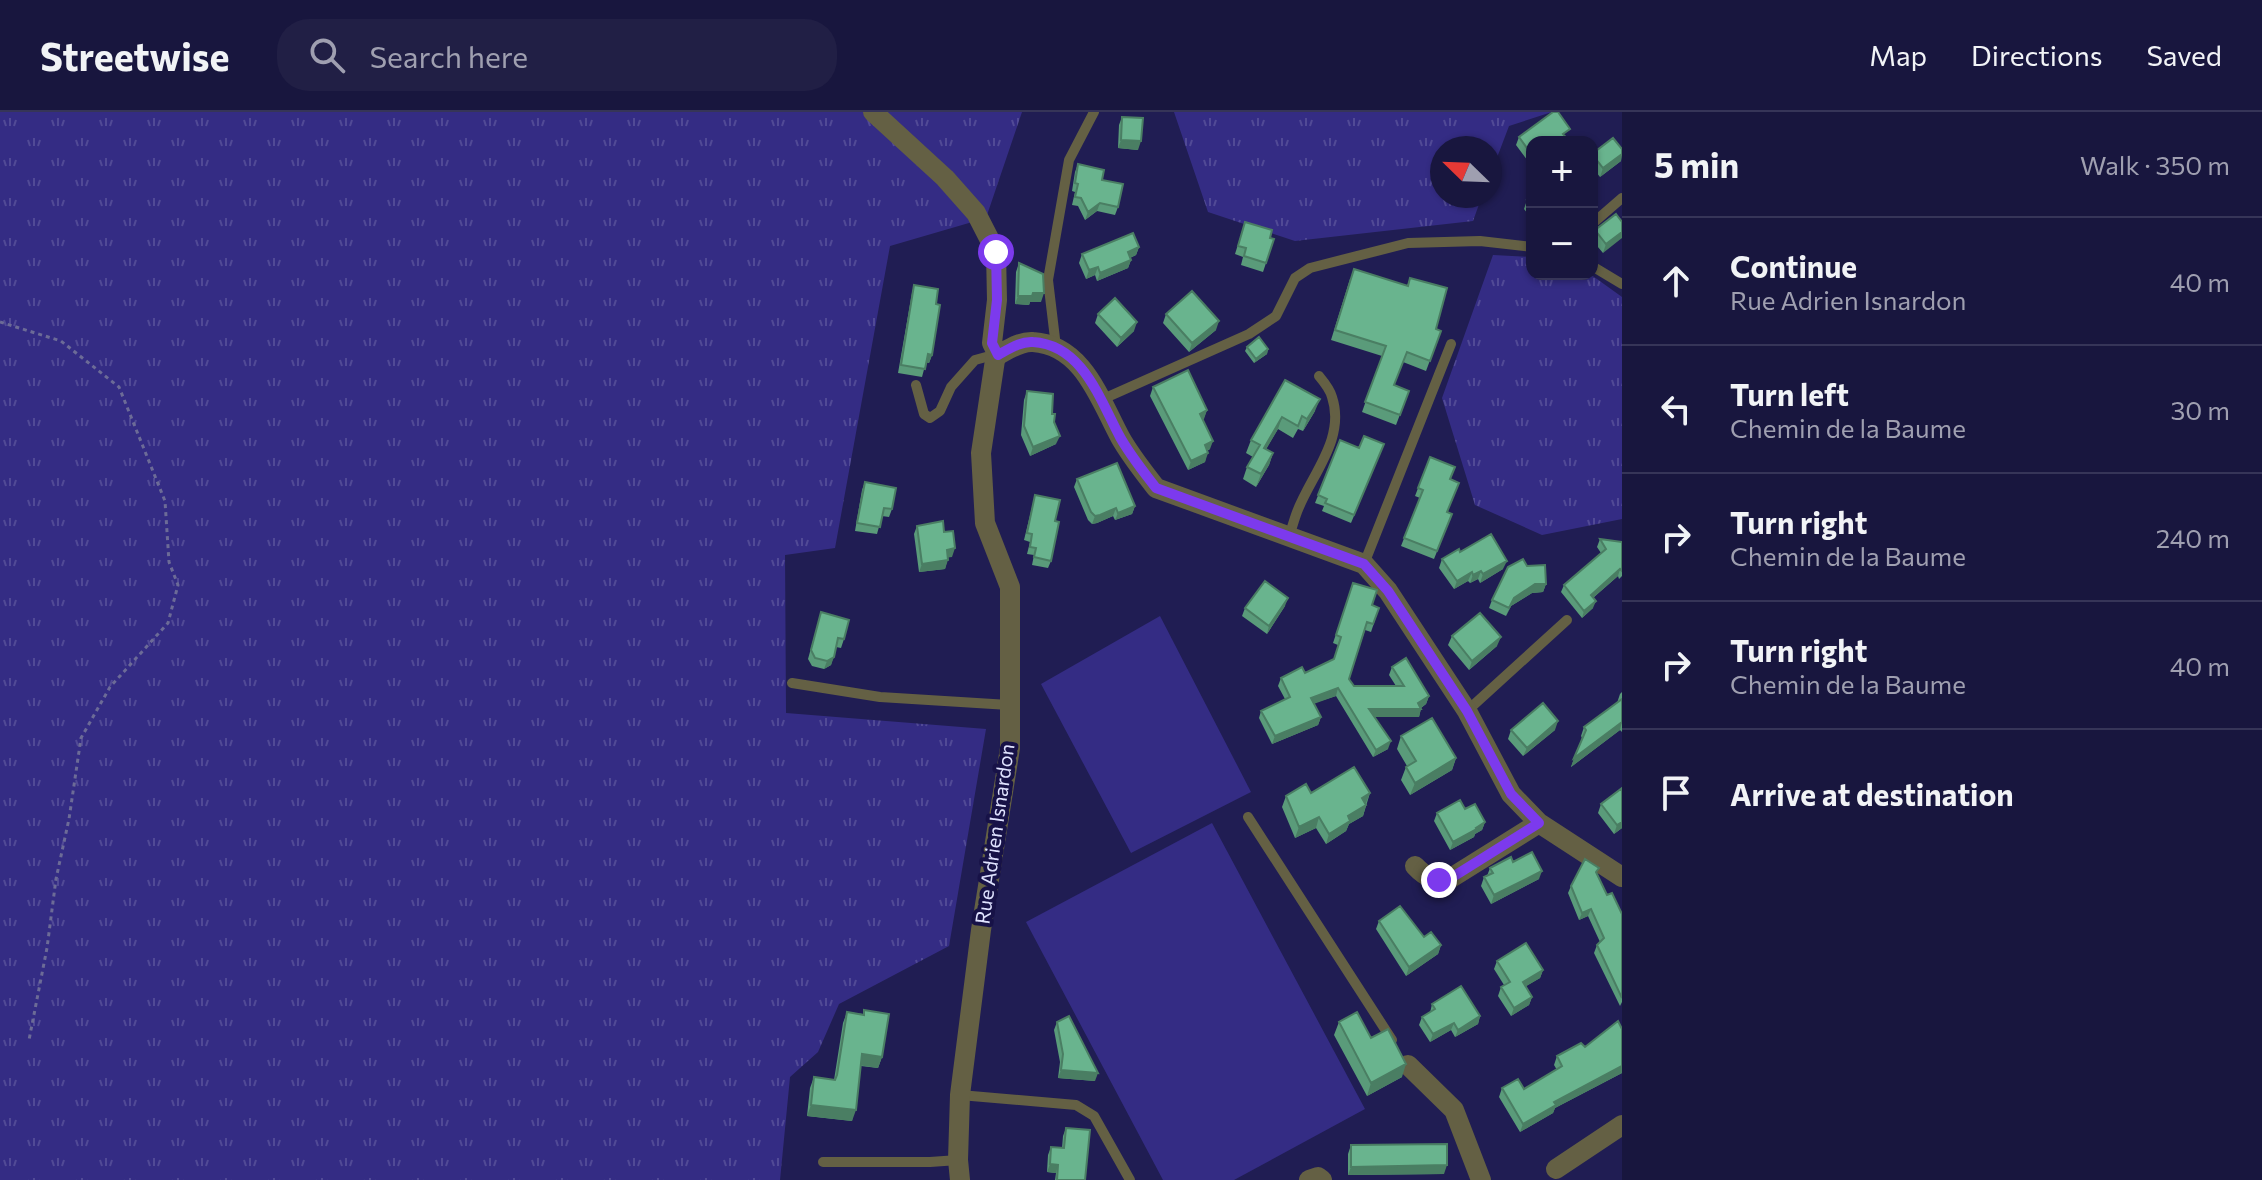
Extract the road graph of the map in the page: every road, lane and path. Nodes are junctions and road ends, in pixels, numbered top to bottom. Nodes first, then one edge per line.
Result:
1 (873, 112) edge
2 (1094, 112) edge
3 (1622, 198) edge
4 (1598, 219) edge
5 (1526, 246) edge
6 (1598, 270) edge
7 (1622, 284) edge
8 (0, 322) edge
9 (1451, 344) dead end
10 (1056, 347) junction
11 (997, 357) junction
12 (1319, 376) dead end
13 (916, 385) dead end
14 (1103, 399) junction
15 (1289, 536) junction
16 (1364, 564) junction
17 (1567, 620) dead end
18 (792, 683) dead end
19 (1009, 705) junction
20 (1467, 711) junction
21 (1248, 817) dead end
22 (1539, 823) junction
23 (1415, 866) dead end
24 (1622, 877) edge
25 (29, 1040) dead end
26 (1408, 1065) joint
27 (960, 1095) junction
28 (1622, 1125) edge
29 (823, 1162) dead end
30 (1556, 1169) dead end
31 (959, 1170) edge
32 (1130, 1180) edge
33 (1309, 1180) edge
34 (1322, 1180) edge
35 (1481, 1180) edge

1 - 11 street, Rue Adrien Isnardon
2 - 10 lane
3 - 4 lane
5 - 14 lane
6 - 7 lane
8 - 25 path
9 - 16 lane
10 - 11 street
10 - 14 street
11 - 13 lane
11 - 19 street, Rue Adrien Isnardon
12 - 15 lane
14 - 15 street
15 - 16 street
16 - 20 street
17 - 20 lane
18 - 19 lane
19 - 27 street, Rue Adrien Isnardon
20 - 22 street
21 - 26 lane
22 - 23 street
22 - 24 street
26 - 35 street
27 - 31 street, Rue Adrien Isnardon
27 - 32 lane
28 - 30 street
29 - 31 lane
33 - 34 street

